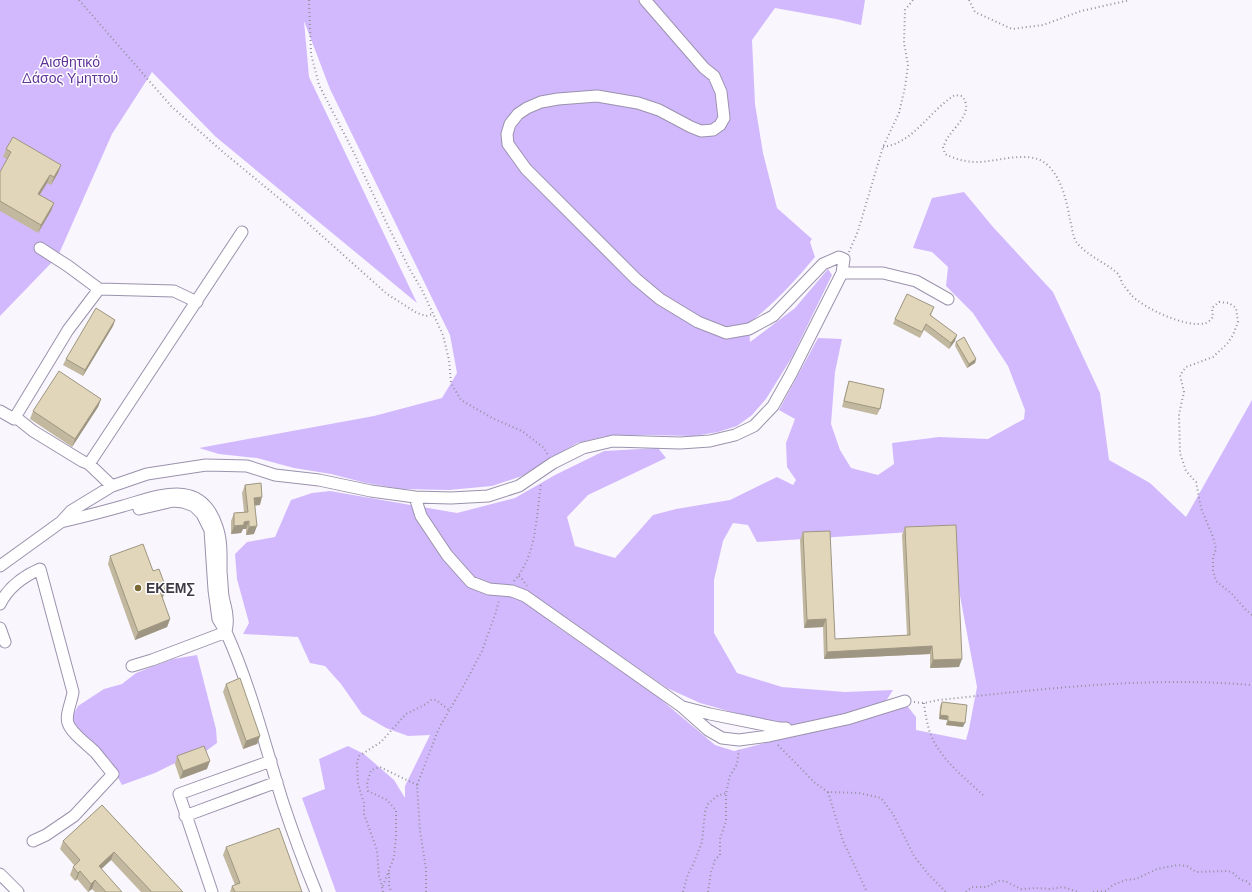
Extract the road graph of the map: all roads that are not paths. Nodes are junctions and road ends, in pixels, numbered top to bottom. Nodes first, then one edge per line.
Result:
1 (645, 0) edge
2 (242, 232) dead end
3 (40, 248) dead end
4 (842, 274) junction
5 (99, 288) junction
6 (948, 299) dead end
7 (197, 302) junction
8 (0, 411) edge
9 (14, 419) junction
10 (89, 464) junction
11 (112, 486) junction
12 (415, 497) junction
13 (61, 522) junction
14 (0, 566) edge
15 (0, 604) edge
16 (0, 628) edge
17 (226, 632) junction
18 (5, 642) dead end
19 (132, 666) dead end
20 (905, 701) road end
21 (681, 706) junction
22 (800, 728) junction
23 (271, 761) junction
24 (277, 782) junction
25 (186, 816) junction
26 (33, 841) dead end
27 (0, 874) edge
28 (18, 892) edge
29 (212, 892) edge
30 (316, 892) edge

1 - 4 street
2 - 7 street
3 - 5 street
4 - 6 street
4 - 12 street
5 - 7 street
5 - 9 street
7 - 10 street
8 - 9 street
9 - 10 street
10 - 11 street
11 - 12 street
11 - 13 street
12 - 21 street
13 - 14 street
13 - 17 street
15 - 26 street
16 - 18 street
17 - 19 street
17 - 23 street
20 - 22 street
21 - 22 street
21 - 22 street
23 - 24 street
23 - 25 street
24 - 25 street
24 - 30 street
25 - 29 street
27 - 28 street

